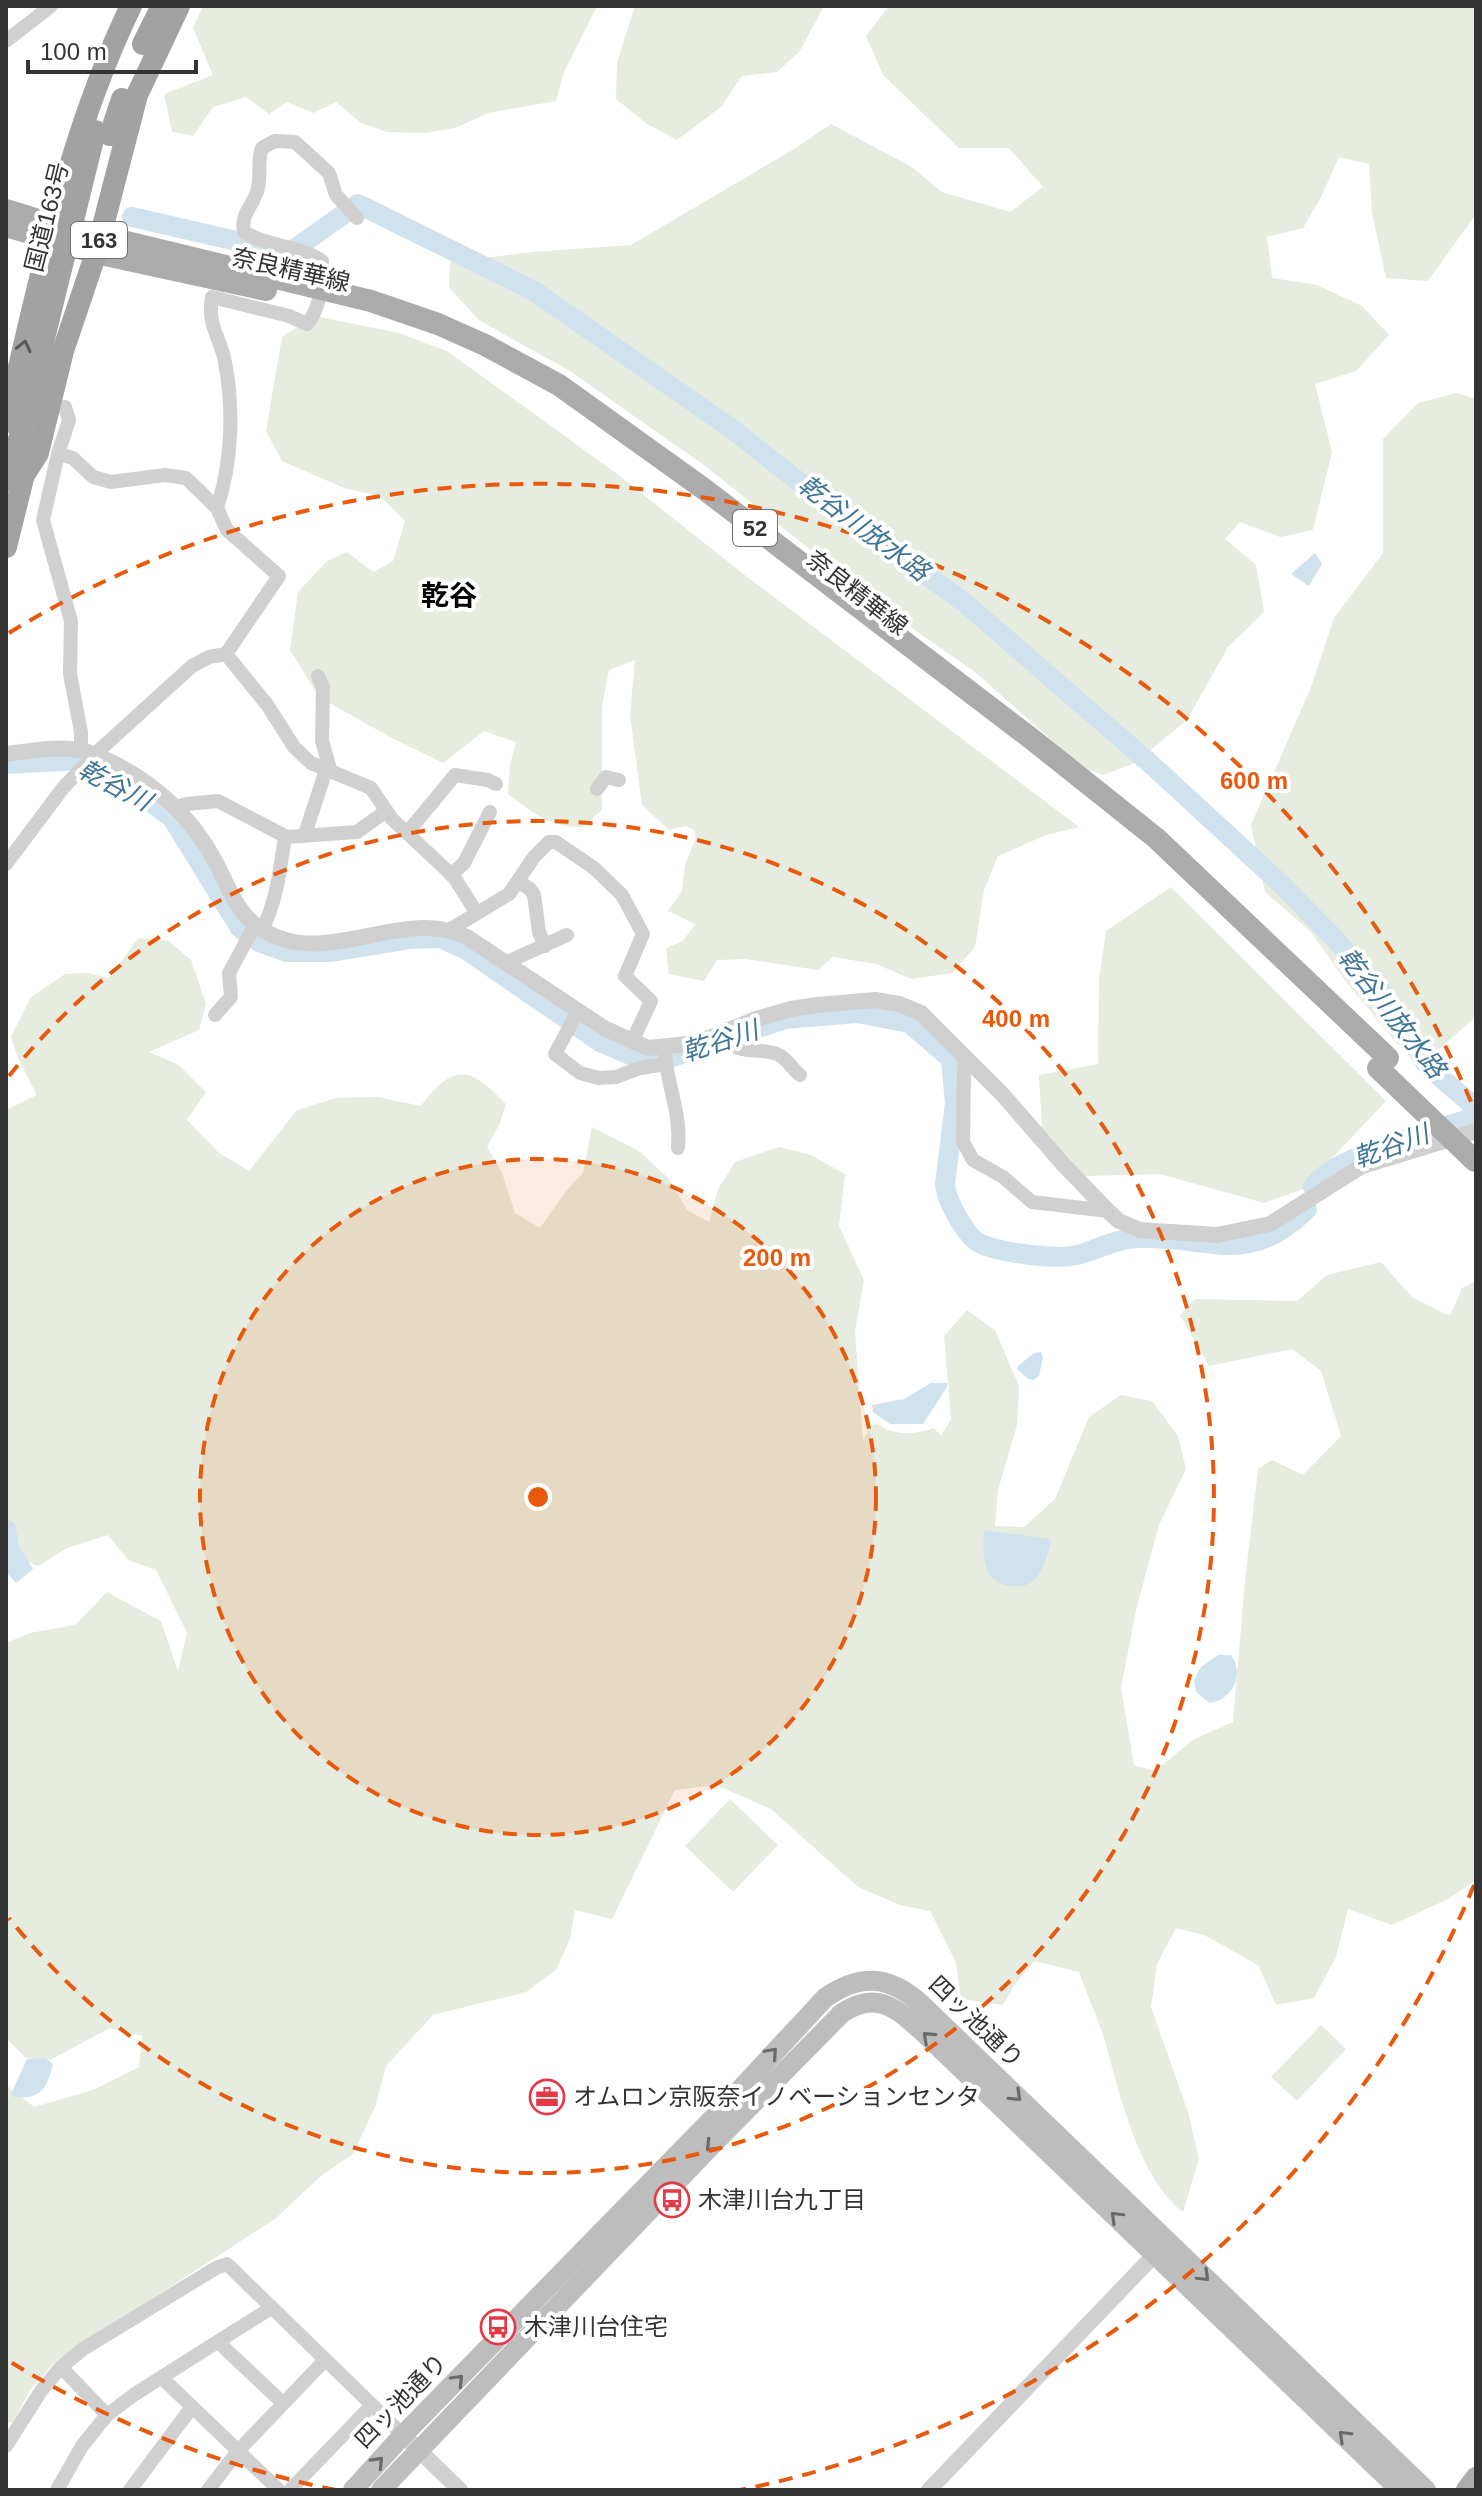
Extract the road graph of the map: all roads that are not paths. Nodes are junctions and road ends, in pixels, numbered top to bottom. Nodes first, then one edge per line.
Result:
1 (51, 6) edge
2 (131, 6) edge
3 (144, 6) edge
4 (162, 6) edge
5 (179, 6) edge
6 (6, 41) edge
7 (103, 133) junction
8 (6, 210) edge
9 (357, 218) dead end
10 (6, 226) edge
11 (50, 232) junction
12 (98, 244) junction
13 (320, 295) junction
14 (52, 331) junction
15 (65, 407) dead end
16 (6, 422) edge
17 (58, 454) junction
18 (24, 475) junction
19 (6, 493) edge
20 (217, 508) junction
21 (6, 547) edge
22 (226, 654) junction
23 (318, 676) dead end
24 (88, 752) junction
25 (6, 754) edge
26 (328, 771) junction
27 (619, 780) dead end
28 (496, 784) dead end
29 (597, 789) dead end
30 (176, 807) junction
31 (386, 811) junction
32 (490, 812) dead end
33 (407, 833) junction
34 (305, 834) junction
35 (285, 837) junction
36 (6, 864) edge
37 (451, 875) junction
38 (519, 882) junction
39 (476, 912) junction
40 (451, 929) junction
41 (254, 931) junction
42 (567, 935) dead end
43 (545, 946) junction
44 (505, 963) junction
45 (215, 1015) dead end
46 (574, 1017) junction
47 (725, 1036) junction
48 (632, 1042) junction
49 (665, 1055) junction
50 (967, 1058) junction
51 (1383, 1063) junction
52 (800, 1075) dead end
53 (1476, 1131) edge
54 (1476, 1142) edge
55 (678, 1148) dead end
56 (1476, 1161) edge
57 (1108, 1211) junction
58 (1161, 2248) junction
59 (271, 2308) junction
60 (218, 2342) junction
61 (325, 2360) junction
62 (61, 2367) junction
63 (162, 2378) junction
64 (283, 2403) junction
65 (372, 2405) junction
66 (192, 2407) junction
67 (107, 2415) junction
68 (11, 2428) edge
69 (403, 2435) junction
70 (6, 2446) edge
71 (419, 2450) junction
72 (238, 2451) junction
73 (1476, 2478) edge
74 (57, 2490) edge
75 (130, 2490) edge
76 (208, 2490) edge
77 (279, 2490) edge
78 (290, 2490) edge
79 (353, 2490) edge
80 (381, 2490) edge
81 (460, 2490) edge
82 (929, 2490) edge
83 (1400, 2490) edge
84 (1426, 2490) edge
85 (1467, 2490) edge

1 - 6 street
2 - 11 highway
3 - 7 highway, 国道163号 / 163
4 - 7 highway, 国道163号 / 163
5 - 12 highway, 163
7 - 14 highway, 国道163号 / 163
8 - 11 main road, 奈良精華線 / 52
9 - 13 street
10 - 11 main road, 奈良精華線 / 52
11 - 12 main road, 奈良精華線 / 52
16 -> 11 highway
12 - 13 main road, 奈良精華線 / 52
12 - 18 highway, 163
13 - 20 street
13 - 51 main road, 奈良精華線 / 52
14 - 18 highway, 国道163号 / 163
14 - 19 highway, 国道163号 / 163
15 - 17 street
17 - 20 street
17 - 24 street
18 - 21 highway, 国道163号 / 163
20 - 22 street
22 - 24 street
22 - 26 street
23 - 26 street
24 - 25 street
24 - 30 street
24 - 36 street
26 - 31 street
26 - 34 street
27 - 29 street
28 - 33 street
30 - 35 street
30 - 41 street
31 - 33 street
31 - 34 street
32 - 37 street
33 - 37 street
34 - 35 street
35 - 41 street
37 - 39 street
38 - 39 street
38 - 43 street
38 - 48 street
39 - 40 street
40 - 41 street
40 - 44 street
41 - 45 street
42 - 43 street
43 - 44 street
44 - 46 street
46 - 48 street
46 - 49 street
47 - 49 street
47 - 50 street
47 - 52 street
48 - 49 street
49 - 55 street
50 - 57 street
50 - 57 street
51 - 54 main road, 奈良精華線 / 52
51 - 56 main road, 奈良精華線 / 52, bridge
53 - 57 street
69 -> 58 main road, 四ッ池通り
58 -> 71 main road, 四ッ池通り
58 - 82 street
83 -> 58 main road, 四ッ池通り
58 -> 84 main road, 四ッ池通り
59 - 60 street
59 - 61 street
59 - 62 street
60 - 63 street
60 - 64 street
61 - 64 street
61 - 65 street
62 - 67 street
62 - 68 street
63 - 66 street
63 - 67 street
64 - 72 street
65 - 69 street
65 - 78 street
66 - 72 street
66 - 75 street
67 - 74 street
68 - 70 street
69 - 71 street
79 -> 69 main road, 四ッ池通り
71 - 80 main road, 四ッ池通り
71 - 81 street
72 - 76 street
72 - 77 street
73 - 85 main road

